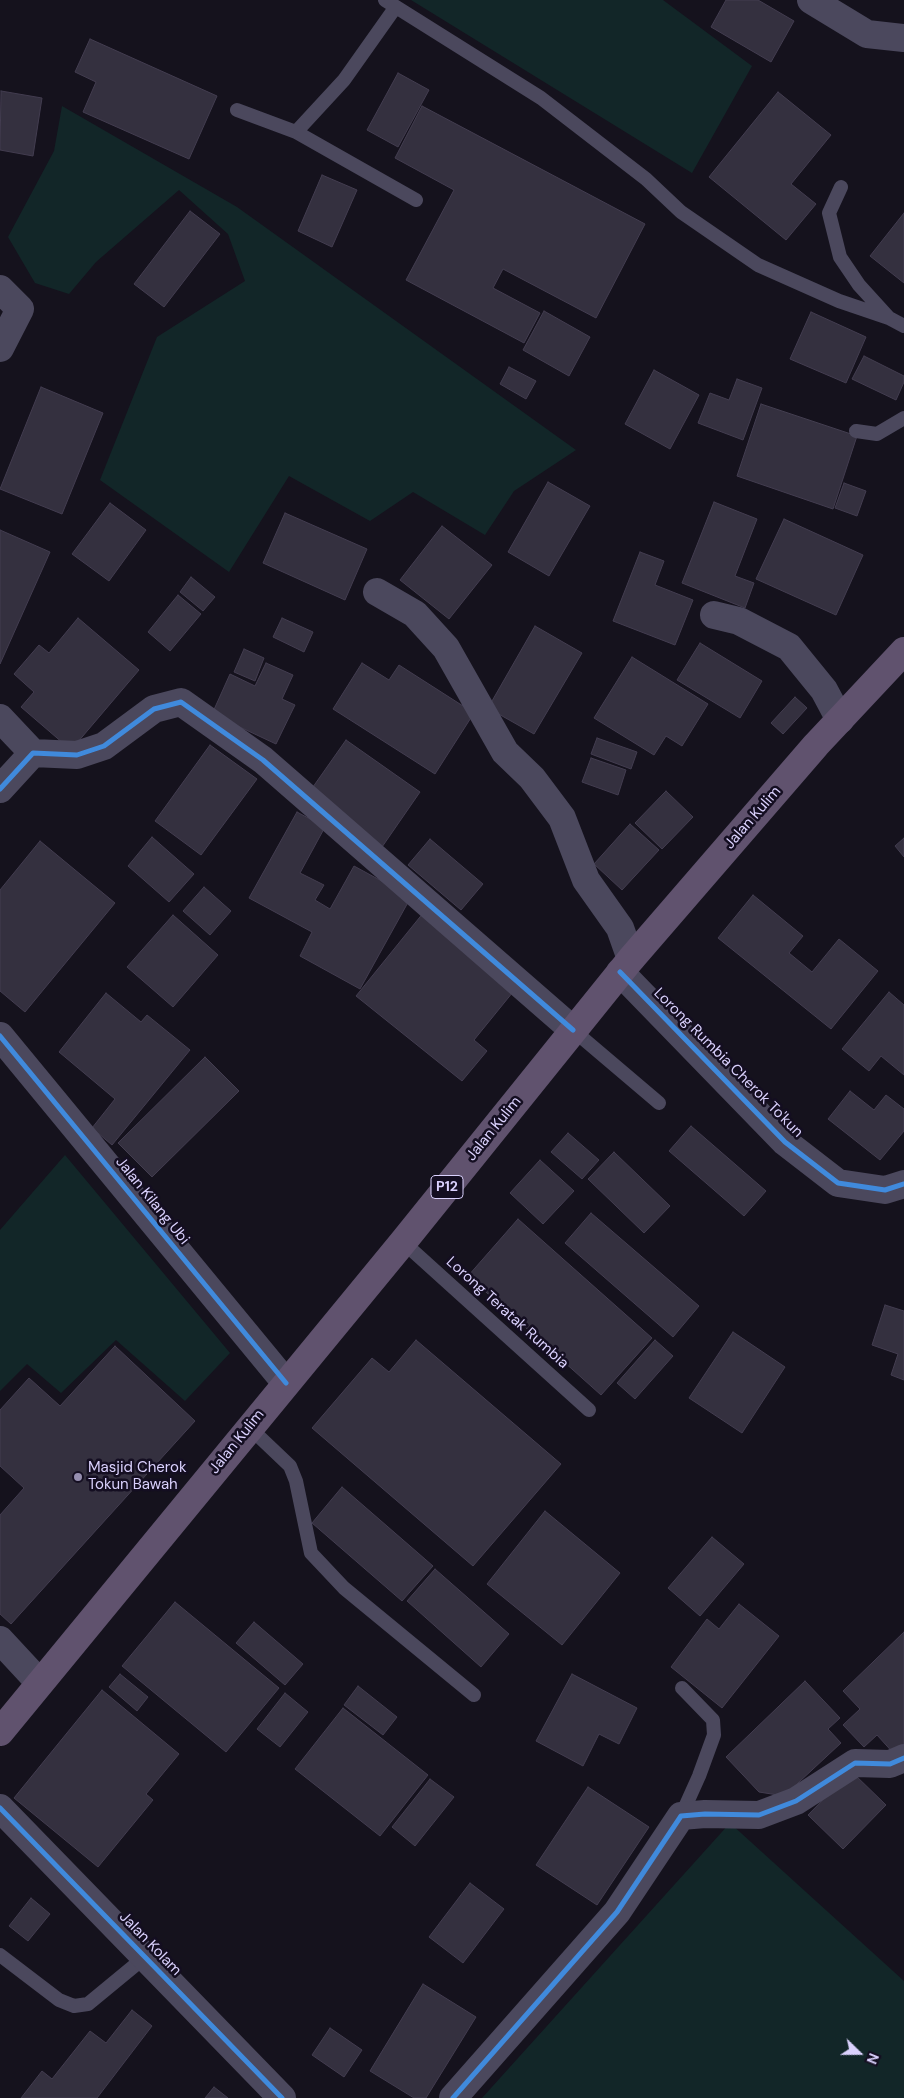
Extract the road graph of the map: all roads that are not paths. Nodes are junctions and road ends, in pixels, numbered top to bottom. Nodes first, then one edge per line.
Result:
1 (811, 0) edge
2 (390, 4) edge
3 (904, 38) edge
4 (237, 110) dead end
5 (296, 132) junction
6 (841, 187) dead end
7 (416, 200) dead end
8 (0, 289) edge
9 (889, 318) junction
10 (904, 326) edge
11 (0, 348) edge
12 (904, 418) edge
13 (856, 431) dead end
14 (377, 592) dead end
15 (714, 615) dead end
16 (904, 652) edge
17 (0, 718) edge
18 (840, 720) junction
19 (33, 753) junction
20 (0, 789) edge
21 (626, 966) junction
22 (573, 1030) junction
23 (0, 1036) edge
24 (659, 1103) dead end
25 (904, 1184) edge
26 (403, 1242) junction
27 (286, 1383) junction
28 (590, 1410) dead end
29 (249, 1427) junction
30 (0, 1640) edge
31 (39, 1682) junction
32 (682, 1688) dead end
33 (474, 1695) dead end
34 (0, 1732) edge
35 (904, 1758) edge
36 (0, 1808) edge
37 (681, 1816) junction
38 (0, 1955) edge
39 (145, 1957) junction
40 (282, 2098) edge
41 (453, 2098) edge

1 - 3 street
2 - 5 lane
2 - 9 lane
4 - 5 lane
5 - 7 lane
6 - 9 lane
8 - 11 street
9 - 10 lane
12 - 13 lane
14 - 21 street
15 - 18 street
16 - 18 main road, Jalan Kulim / P12
17 - 19 street
18 - 21 main road, Jalan Kulim / P12
19 - 20 street
19 - 22 street
21 - 22 main road, Jalan Kulim / P12
21 - 25 street, Lorong Rumbia Cherok To'kun
22 - 24 lane
22 - 26 main road, Jalan Kulim / P12
23 - 27 street, Jalan Kilang Ubi
26 - 27 main road, Jalan Kulim / P12
26 - 28 lane, Lorong Teratak Rumbia
27 - 29 main road, Jalan Kulim / P12
29 - 31 main road, Jalan Kulim / P12
29 - 33 lane
30 - 31 street
31 - 34 main road, Jalan Kulim / P12
32 - 37 lane
35 - 37 street
36 - 39 street, Jalan Kolam
37 - 41 street
38 - 39 lane
39 - 40 street, Jalan Kolam

